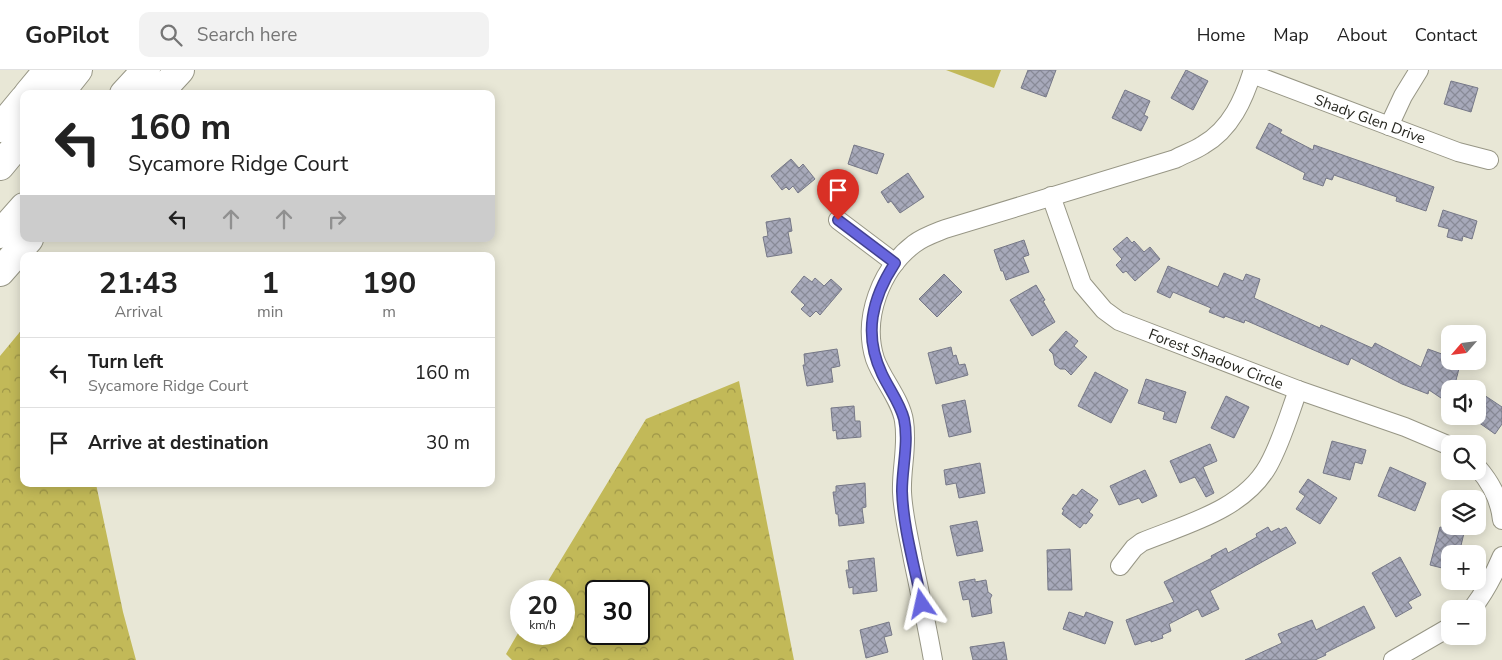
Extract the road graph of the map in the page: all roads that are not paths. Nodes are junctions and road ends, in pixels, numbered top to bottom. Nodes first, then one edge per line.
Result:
1 (48, 70) edge
2 (78, 70) edge
3 (146, 70) edge
4 (180, 70) edge
5 (1419, 70) edge
6 (1253, 72) edge
7 (31, 90) edge
8 (62, 90) edge
9 (128, 90) edge
10 (162, 90) edge
11 (20, 104) edge
12 (1389, 126) junction
13 (0, 128) edge
14 (20, 142) edge
15 (1489, 160) dead end
16 (0, 166) edge
17 (1051, 196) junction
18 (20, 212) edge
19 (838, 220) dead end
20 (20, 222) edge
21 (0, 234) edge
22 (0, 239) edge
23 (26, 242) edge
24 (895, 263) junction
25 (0, 272) edge
26 (1298, 390) junction
27 (1441, 442) edge
28 (1486, 480) edge
29 (1502, 520) edge
30 (1502, 556) edge
31 (1120, 566) dead end
32 (1479, 600) edge
33 (1441, 632) edge
34 (933, 660) edge
35 (1393, 660) edge

1 - 7 highway
2 - 8 highway
3 - 9 highway
4 - 10 highway
5 - 12 street
6 - 12 street, Shady Glen Drive
6 - 17 street
11 - 13 highway
12 - 15 street, Shady Glen Drive
14 - 16 highway
17 - 24 street
17 - 26 street, Forest Shadow Circle
18 - 21 highway
19 - 24 street
20 - 22 highway
23 - 25 highway
24 - 34 street
26 - 27 street, Forest Shadow Circle
26 - 31 street
28 - 29 street
30 - 32 street
33 - 35 street

